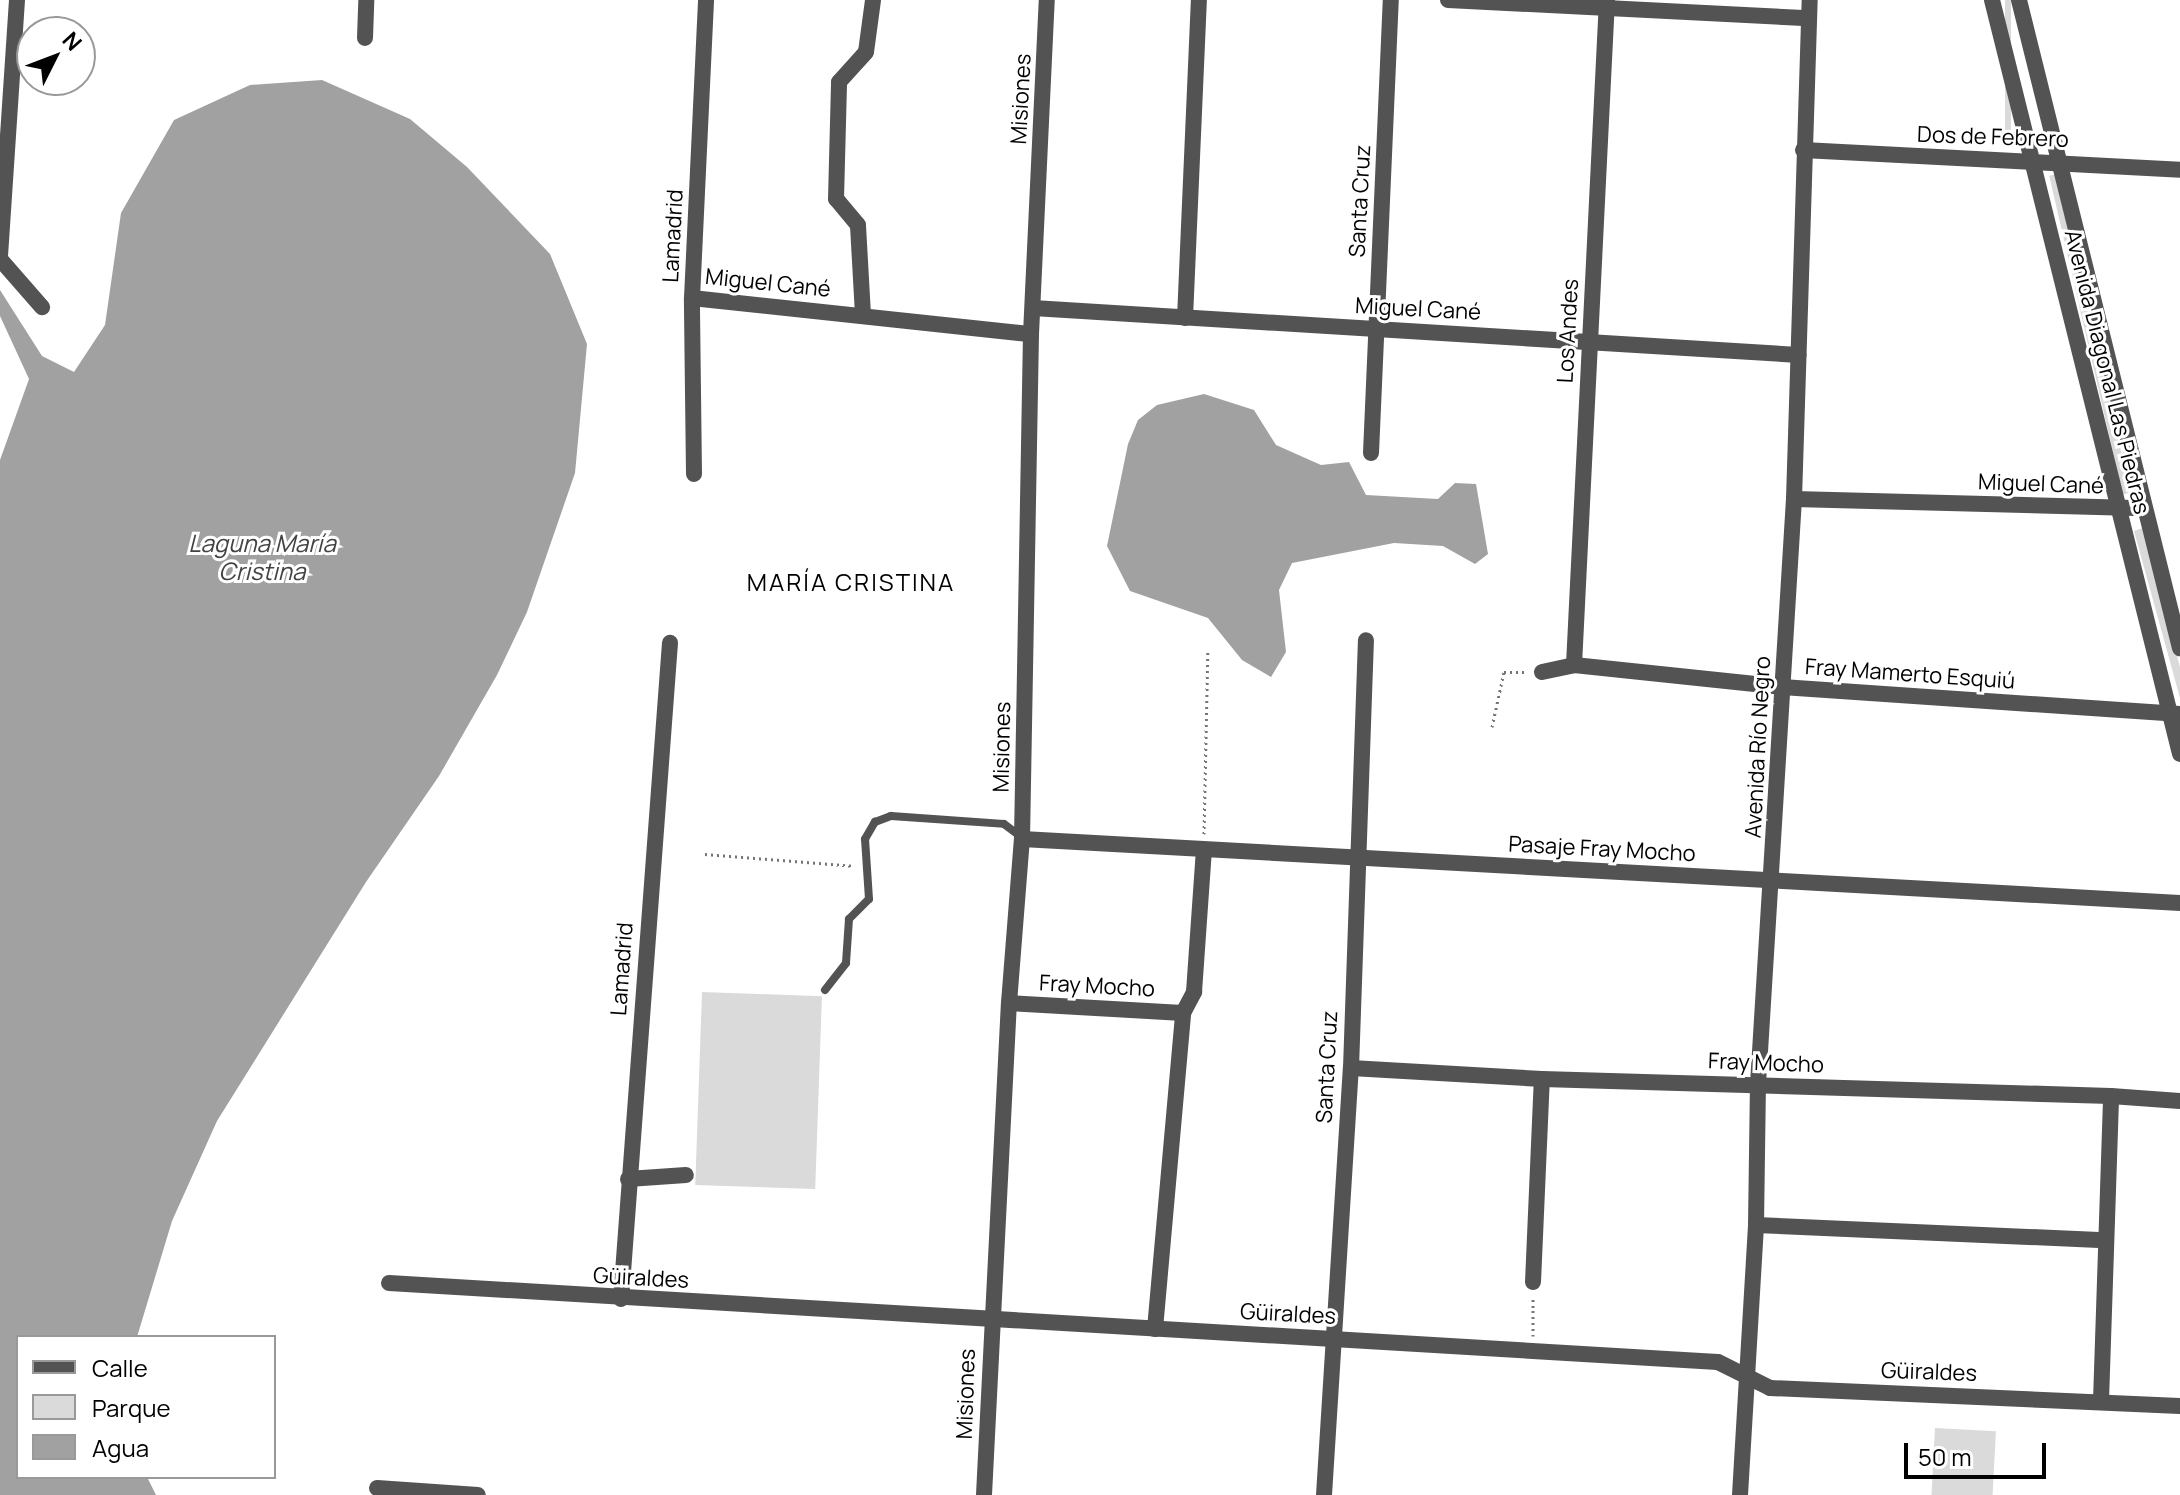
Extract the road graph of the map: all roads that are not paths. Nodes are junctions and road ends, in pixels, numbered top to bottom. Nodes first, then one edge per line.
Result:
1 (17, 0) edge
2 (366, 0) edge
3 (706, 0) edge
4 (873, 0) edge
5 (1047, 0) edge
6 (1199, 0) edge
7 (1391, 0) edge
8 (1448, 0) edge
9 (1810, 0) edge
10 (1992, 0) edge
11 (2019, 0) edge
12 (1607, 4) edge
13 (1809, 18) junction
14 (365, 38) dead end
15 (1803, 150) junction
16 (2033, 161) junction
17 (2059, 161) junction
18 (2180, 170) edge
19 (0, 259) edge
20 (692, 298) junction
21 (42, 307) dead end
22 (1033, 308) junction
23 (863, 315) junction
24 (1185, 318) junction
25 (1376, 329) junction
26 (1031, 334) junction
27 (1590, 340) junction
28 (1799, 355) junction
29 (1371, 453) dead end
30 (694, 474) dead end
31 (1794, 499) junction
32 (2117, 508) junction
33 (2144, 508) junction
34 (1366, 640) dead end
35 (670, 643) dead end
36 (2180, 648) edge
37 (1574, 665) junction
38 (1542, 672) road end
39 (1782, 687) junction
40 (2175, 714) edge
41 (2180, 754) edge
42 (1022, 839) junction
43 (1204, 850) junction
44 (1356, 859) junction
45 (1773, 880) junction
46 (2180, 903) edge
47 (825, 990) dead end
48 (1009, 1003) junction
49 (1183, 1013) junction
50 (1351, 1068) junction
51 (1542, 1079) junction
52 (1758, 1084) junction
53 (2111, 1096) junction
54 (2180, 1101) edge
55 (686, 1175) dead end
56 (628, 1179) junction
57 (1756, 1225) junction
58 (2105, 1240) junction
59 (1533, 1282) road end
60 (389, 1283) dead end
61 (621, 1299) junction
62 (991, 1318) junction
63 (1155, 1329) junction
64 (1333, 1339) junction
65 (1746, 1375) junction
66 (2101, 1401) junction
67 (2180, 1406) edge
68 (377, 1488) dead end
69 (478, 1495) edge
70 (984, 1495) edge
71 (1324, 1495) edge
72 (1740, 1495) edge

1 - 19 street
2 - 14 street
3 - 20 street, Lamadrid
4 - 23 street
5 - 22 street, Misiones
6 - 24 street
7 - 25 street, Santa Cruz
8 - 12 street
9 - 13 street, Avenida Río Negro
10 - 16 street, Avenida Diagonal Las Piedras
11 - 17 street, Avenida Diagonal Las Piedras
12 - 13 street
12 - 27 street, Los Andes
13 - 15 street, Avenida Río Negro
15 - 16 street, Dos de Febrero
15 - 28 street, Avenida Río Negro
16 - 17 street, Dos de Febrero
16 - 32 street, Avenida Diagonal Las Piedras
17 - 18 street, Dos de Febrero
17 - 33 street, Avenida Diagonal Las Piedras
19 - 21 street
20 - 23 street, Miguel Cané
20 - 30 street, Lamadrid
22 - 24 street, Miguel Cané
22 - 26 street, Misiones
23 - 26 street, Miguel Cané
24 - 25 street, Miguel Cané
25 - 27 street, Miguel Cané
25 - 29 street, Santa Cruz
26 - 42 street, Misiones
27 - 28 street, Miguel Cané
27 - 37 street, Los Andes
28 - 31 street, Avenida Río Negro
31 - 32 street, Miguel Cané
31 - 39 street, Avenida Río Negro
32 - 33 street, Miguel Cané
32 - 40 street, Avenida Diagonal Las Piedras
33 - 36 street, Avenida Diagonal Las Piedras
34 - 44 street, Santa Cruz
35 - 56 street, Lamadrid
37 - 38 street, Fray Mamerto Esquiú
37 - 39 street, Fray Mamerto Esquiú
39 - 40 street, Fray Mamerto Esquiú
39 - 45 street, Avenida Río Negro
40 - 41 street, Avenida Diagonal Las Piedras
42 - 43 street, Pasaje Fray Mocho
42 - 47 lane
42 - 48 street, Misiones
43 - 44 street, Pasaje Fray Mocho
43 - 49 street
44 - 45 street, Pasaje Fray Mocho
44 - 50 street, Santa Cruz
45 - 46 street, Pasaje Fray Mocho
45 - 52 street, Avenida Río Negro
48 - 49 street, Fray Mocho
48 - 62 street, Misiones
49 - 63 street
50 - 51 street, Fray Mocho
50 - 64 street, Santa Cruz
51 - 52 street, Fray Mocho
51 - 59 street
52 - 53 street, Fray Mocho
52 - 57 street, Avenida Río Negro
53 - 54 street, Fray Mocho
53 - 58 street
55 - 56 street
56 - 61 street, Lamadrid
57 - 58 street
57 - 65 street, Avenida Río Negro
58 - 66 street
60 - 61 street, Güiraldes
61 - 62 street, Güiraldes
62 - 63 street, Güiraldes
62 - 70 street, Misiones
63 - 64 street, Güiraldes
64 - 65 street, Güiraldes
64 - 71 street, Santa Cruz
65 - 66 street, Güiraldes
65 - 72 street, Avenida Río Negro
66 - 67 street, Güiraldes
68 - 69 street

